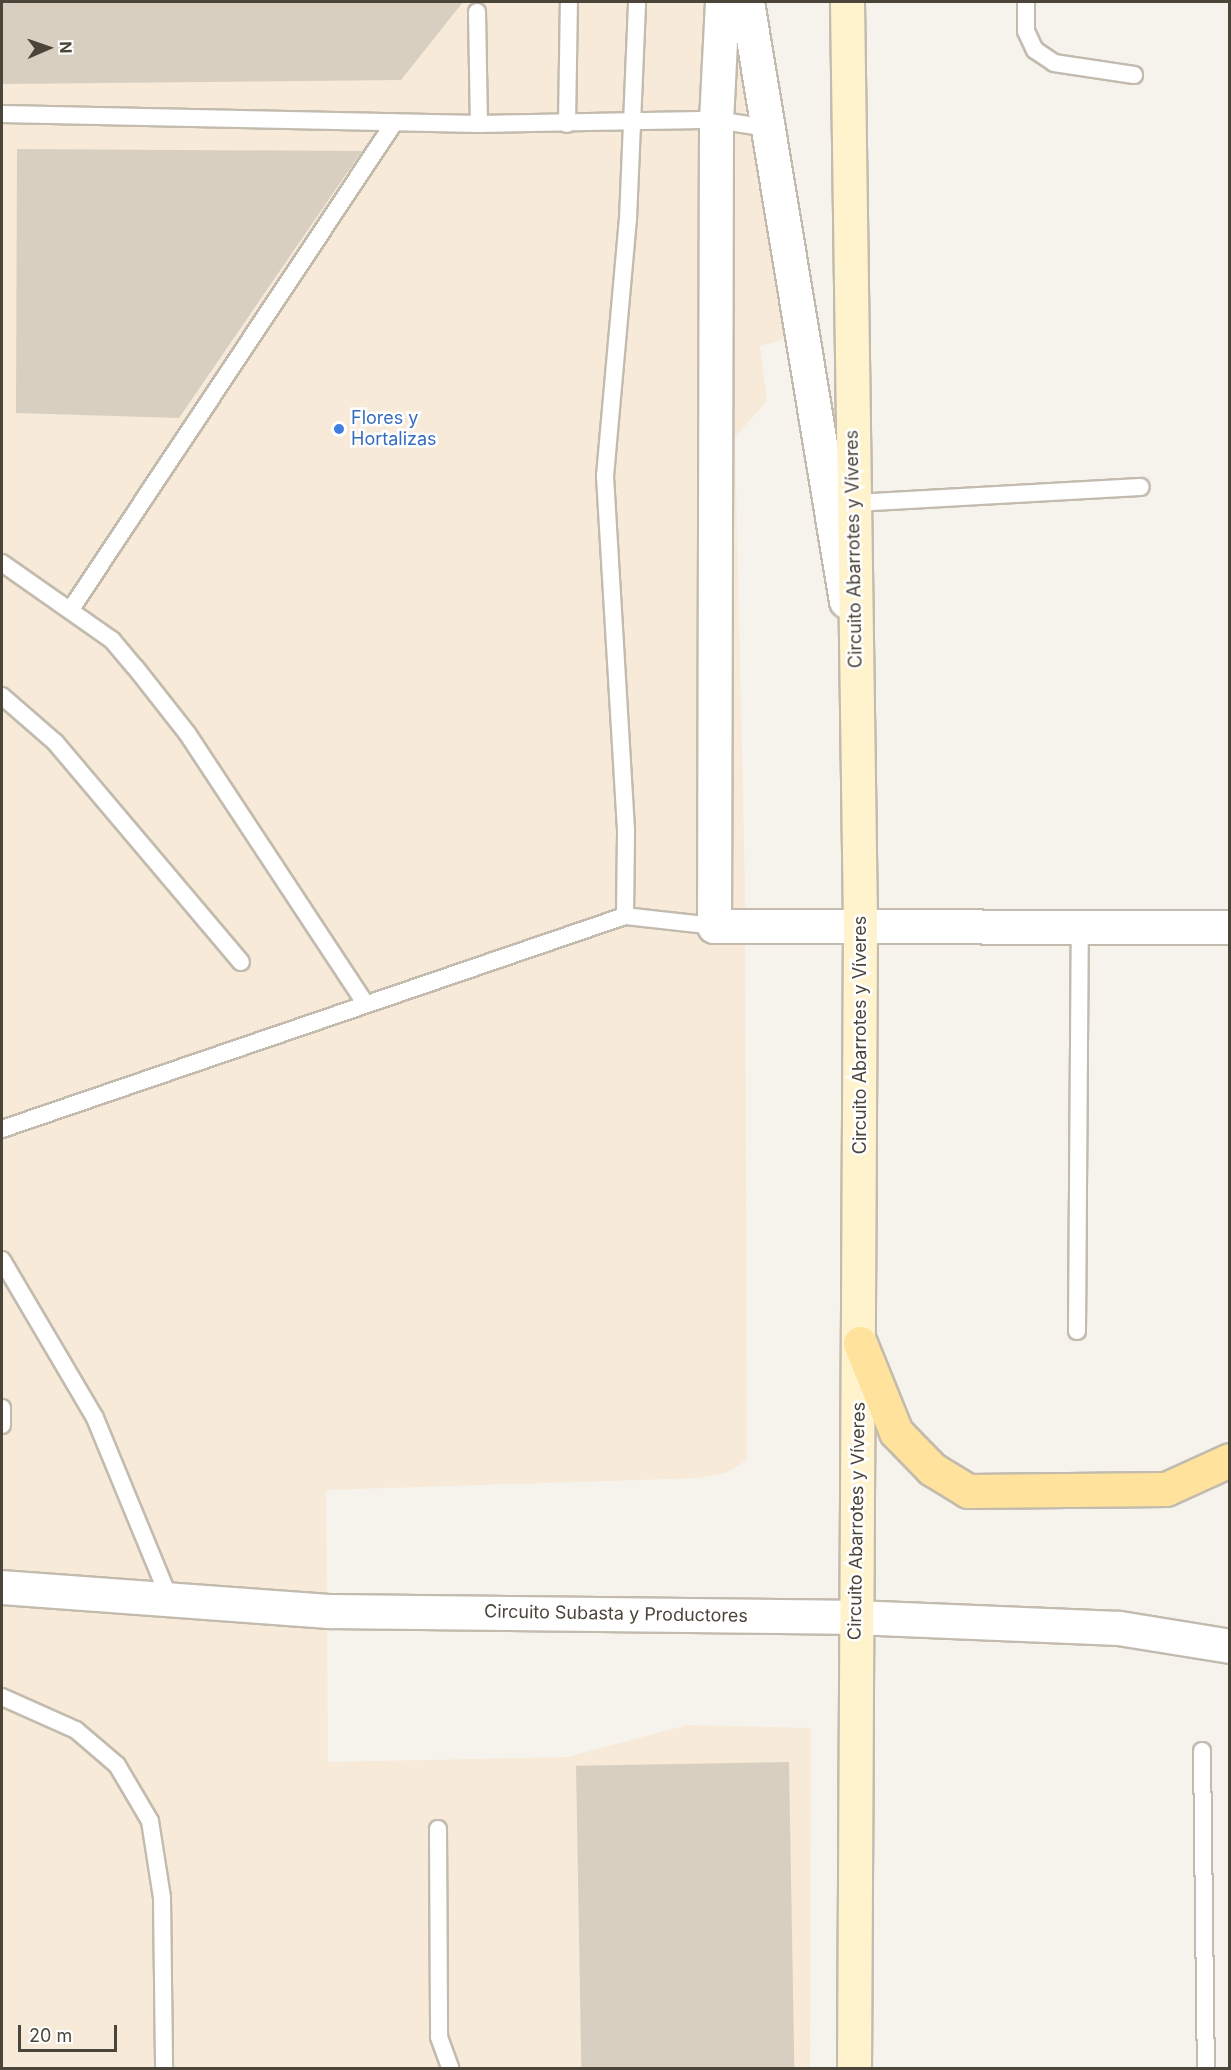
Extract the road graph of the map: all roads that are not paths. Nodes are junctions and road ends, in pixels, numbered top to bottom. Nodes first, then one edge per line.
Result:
1 (569, 2) edge
2 (637, 2) edge
3 (722, 2) edge
4 (747, 2) edge
5 (847, 2) edge
6 (1026, 2) edge
7 (477, 12) dead end
8 (1134, 75) dead end
9 (2, 114) edge
10 (633, 120) junction
11 (716, 120) junction
12 (394, 123) junction
13 (479, 124) junction
14 (567, 124) junction
15 (768, 128) junction
16 (1141, 487) dead end
17 (854, 503) junction
18 (2, 562) edge
19 (71, 609) junction
20 (856, 661) junction
21 (2, 696) edge
22 (624, 916) junction
23 (714, 926) junction
24 (860, 926) junction
25 (1080, 927) junction
26 (1230, 927) edge
27 (241, 962) dead end
28 (365, 1003) junction
29 (2, 1129) edge
30 (2, 1260) edge
31 (1077, 1331) dead end
32 (860, 1343) junction
33 (2, 1408) edge
34 (2, 1425) edge
35 (1230, 1460) edge
36 (2, 1587) edge
37 (170, 1600) junction
38 (854, 1617) junction
39 (1230, 1646) edge
40 (2, 1698) edge
41 (1202, 1751) dead end
42 (438, 1828) dead end
43 (164, 2068) edge
44 (450, 2068) edge
45 (854, 2068) edge
46 (1206, 2068) edge

1 - 14 lane
2 - 10 lane
3 - 11 street
4 - 15 street
5 - 17 main road, Circuito Abarrotes y Víveres
6 - 8 lane
7 - 13 lane
9 - 12 lane
10 - 11 lane
10 - 14 lane
10 - 22 lane
11 - 15 lane
11 - 23 street
12 - 13 lane
12 - 19 lane
13 - 14 lane
15 - 20 street
16 - 17 lane
17 - 20 main road, Circuito Abarrotes y Víveres
18 - 19 lane
19 - 28 lane
20 - 24 main road, Circuito Abarrotes y Víveres
21 - 27 lane
22 - 23 lane
22 - 28 lane
23 - 24 street
24 - 25 street
24 - 32 main road, Circuito Abarrotes y Víveres
25 - 26 street
25 - 31 lane
28 - 29 lane
30 - 37 lane
32 - 35 main road
32 - 38 main road, Circuito Abarrotes y Víveres
33 - 34 lane
36 - 37 street, Circuito Subasta y Productores
37 - 38 street, Circuito Subasta y Productores
38 - 39 street, Circuito Subasta y Productores
38 - 45 main road, Circuito Abarrotes y Víveres
40 - 43 lane
41 - 46 lane
42 - 44 lane

